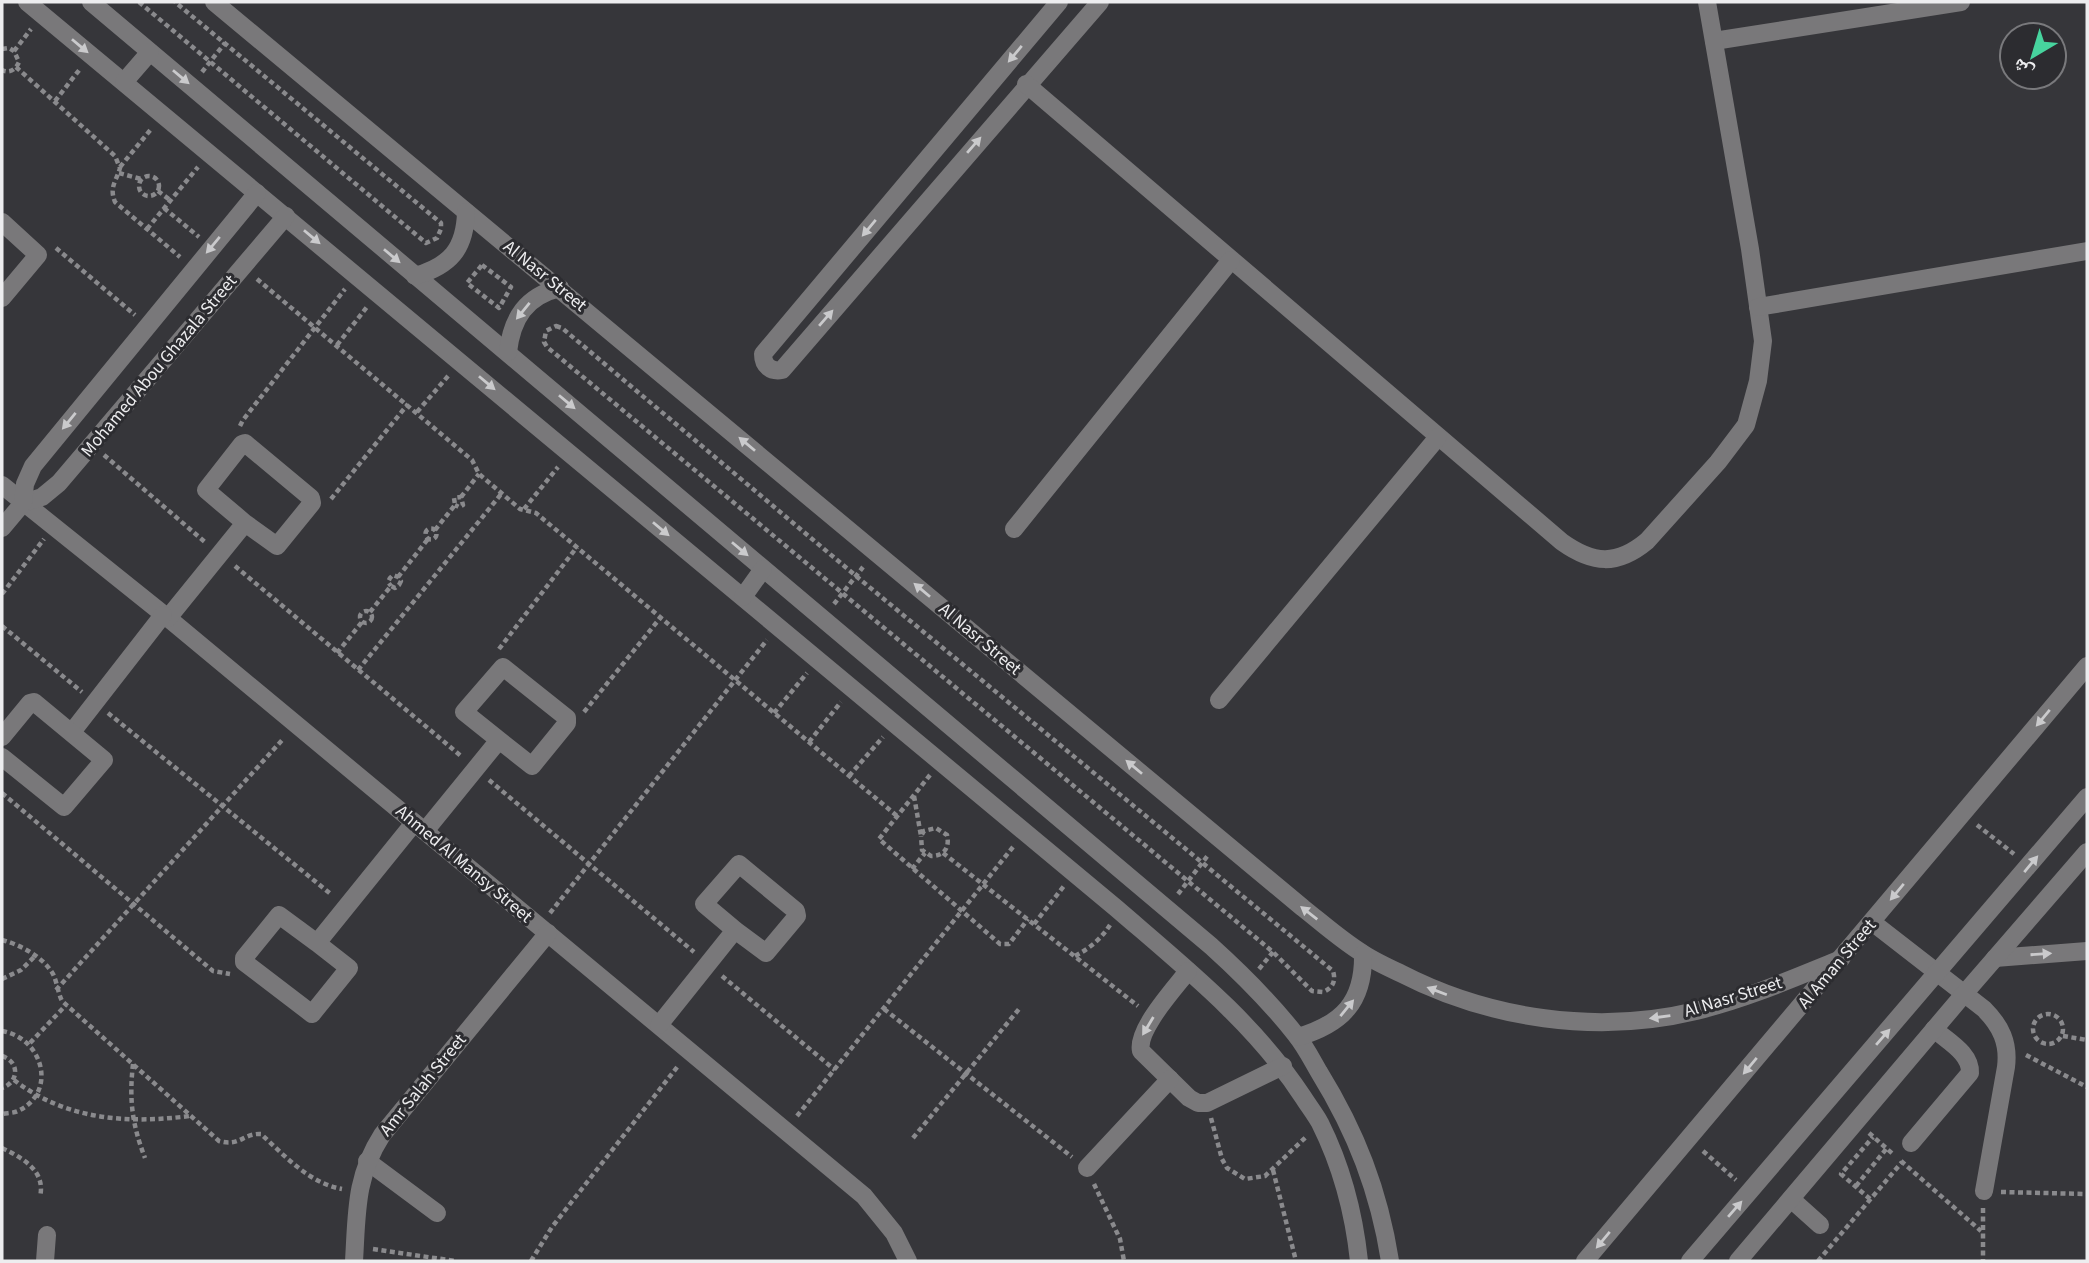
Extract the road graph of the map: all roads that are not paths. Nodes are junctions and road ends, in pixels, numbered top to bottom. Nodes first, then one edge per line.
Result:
1 (27, 2) edge
2 (91, 2) edge
3 (214, 2) edge
4 (1059, 2) edge
5 (1100, 2) edge
6 (1707, 2) edge
7 (1961, 2) edge
8 (1714, 41) junction
9 (150, 52) junction
10 (124, 82) junction
11 (1027, 84) junction
12 (257, 193) junction
13 (466, 212) junction
14 (286, 216) junction
15 (2, 222) edge
16 (2087, 251) edge
17 (1231, 260) junction
18 (837, 266) junction
19 (415, 276) junction
20 (857, 283) junction
21 (560, 288) junction
22 (2, 298) edge
23 (1758, 307) junction
24 (508, 352) junction
25 (1438, 437) junction
26 (2, 485) edge
27 (23, 503) junction
28 (245, 523) junction
29 (2, 528) edge
30 (1014, 529) dead end
31 (764, 569) junction
32 (743, 597) junction
33 (166, 616) junction
34 (2087, 666) edge
35 (1219, 700) dead end
36 (72, 732) junction
37 (2, 737) edge
38 (499, 740) junction
39 (2, 757) edge
40 (2087, 797) edge
41 (419, 827) junction
42 (2087, 852) edge
43 (1872, 922) junction
44 (544, 930) junction
45 (735, 930) junction
46 (317, 943) junction
47 (2087, 951) edge
48 (1363, 954) junction
49 (1841, 958) junction
50 (1995, 958) junction
51 (1188, 971) junction
52 (1938, 974) junction
53 (1964, 994) junction
54 (659, 1025) junction
55 (1934, 1029) junction
56 (1298, 1037) junction
57 (1283, 1066) junction
58 (1170, 1079) junction
59 (1911, 1143) dead end
60 (367, 1161) junction
61 (1087, 1168) road end
62 (1984, 1191) road end
63 (1791, 1199) junction
64 (437, 1213) dead end
65 (1820, 1225) dead end
66 (47, 1235) dead end
67 (355, 1254) edge
68 (46, 1261) edge
69 (908, 1261) edge
70 (1359, 1261) edge
71 (1391, 1261) edge
72 (1585, 1261) edge
73 (1690, 1261) edge
74 (1738, 1261) edge

1 -> 10 street
2 - 9 street
3 - 13 street, Al Nasr Street
4 -> 18 street
5 - 11 street
6 - 8 street
7 - 8 street
8 - 23 street
9 - 10 street
9 -> 19 street
10 - 12 street
11 - 17 street
20 -> 11 street
12 - 14 street
12 -> 27 street, Mohamed Abou Ghazala Street
13 - 19 street
13 - 21 street, Al Nasr Street
14 - 27 street, Mohamed Abou Ghazala Street
14 -> 32 street
15 - 22 street
16 - 23 street
17 - 25 street
17 - 30 street
18 - 20 street
18 -> 20 street
19 - 24 street
21 -> 24 street
48 -> 21 street, Al Nasr Street
23 - 25 street
24 -> 31 street
25 - 35 street
26 - 27 street, Ahmed Al Mansy Street
27 - 29 street, Mohamed Abou Ghazala Street
27 - 33 street, Ahmed Al Mansy Street
28 - 28 street
28 - 33 street
31 - 32 street
31 - 56 street
32 - 51 street
33 - 36 street
33 - 41 street, Ahmed Al Mansy Street
34 -> 43 street, Al Aman Street
36 - 37 street
36 - 39 street
38 - 38 street
38 - 41 street
52 -> 40 street
41 - 44 street, Ahmed Al Mansy Street
41 - 46 street
42 - 50 street
43 - 49 street, Al Aman Street
43 - 52 street
44 - 54 street, Ahmed Al Mansy Street
44 - 60 street, Amr Salah Street
45 - 45 street
45 - 54 street
46 - 46 street
50 -> 47 street
49 -> 48 street, Al Nasr Street
56 -> 48 street
49 -> 72 street, Al Aman Street
50 - 53 street
51 - 57 street
51 -> 58 street
52 - 53 street
73 -> 52 street
53 - 55 street
53 - 62 street
54 - 69 street, Ahmed Al Mansy Street
55 - 59 street
55 - 63 street
56 - 71 street
57 - 58 street
57 - 70 street
58 - 61 street
60 - 64 street
60 - 67 street, Amr Salah Street
63 - 65 street
63 - 74 street
66 - 68 street

